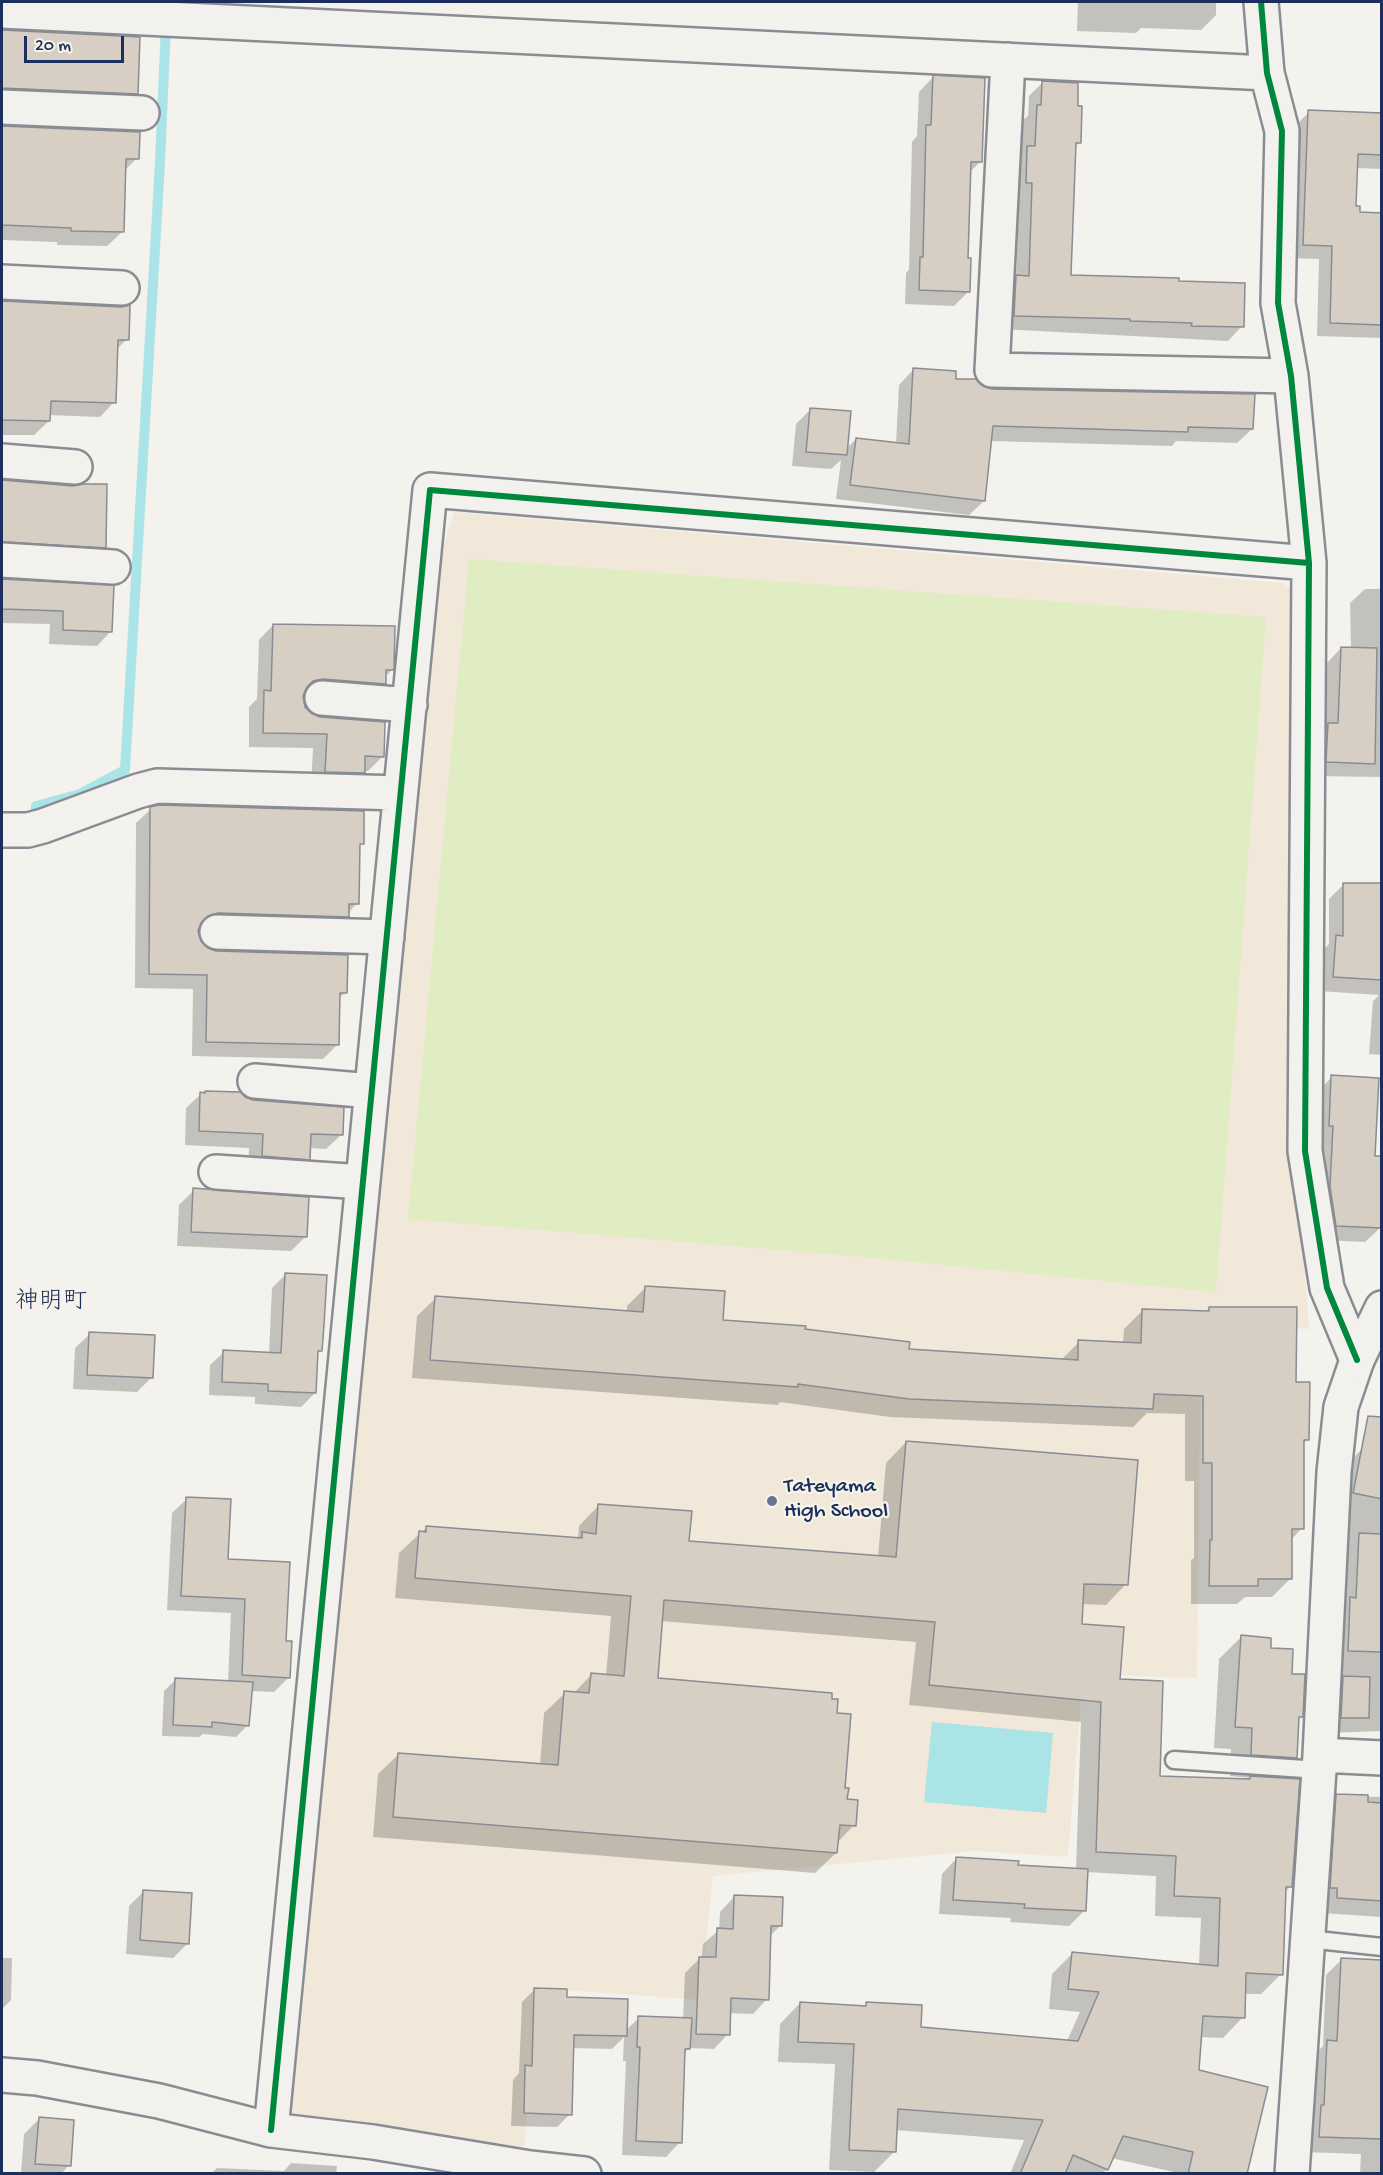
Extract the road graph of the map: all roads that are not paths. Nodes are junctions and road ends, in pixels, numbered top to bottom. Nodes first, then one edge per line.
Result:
1 (1261, 2) edge
2 (2, 11) edge
3 (1008, 60) junction
4 (1267, 73) junction
5 (2, 107) edge
6 (142, 113) dead end
7 (2, 282) edge
8 (122, 288) dead end
9 (1291, 376) junction
10 (2, 461) edge
11 (75, 467) dead end
12 (2, 560) edge
13 (1309, 564) junction
14 (113, 567) dead end
15 (322, 699) dead end
16 (410, 705) junction
17 (400, 793) junction
18 (2, 830) edge
19 (217, 932) dead end
20 (387, 937) junction
21 (255, 1081) dead end
22 (372, 1091) junction
23 (216, 1172) dead end
24 (363, 1182) junction
25 (1382, 1308) edge
26 (1357, 1360) junction
27 (1382, 1758) edge
28 (1174, 1760) dead end
29 (1319, 1762) junction
30 (1308, 1939) junction
31 (1382, 1947) edge
32 (2, 2075) edge
33 (271, 2130) junction
34 (584, 2174) edge
35 (1292, 2174) edge

1 - 4 street
2 - 3 street
3 - 4 street
3 - 9 street
4 - 9 street
5 - 6 street
7 - 8 street
9 - 13 street
10 - 11 street
12 - 14 street
13 - 16 street
13 - 26 street
15 - 16 street
16 - 17 street
17 - 18 street
17 - 20 street
19 - 20 street
20 - 22 street
21 - 22 street
22 - 24 street
23 - 24 street
24 - 33 street
25 - 26 street
26 - 29 street
27 - 29 street
28 - 29 lane
29 - 30 street
30 - 31 lane
30 - 35 street
32 - 33 street
33 - 34 street

